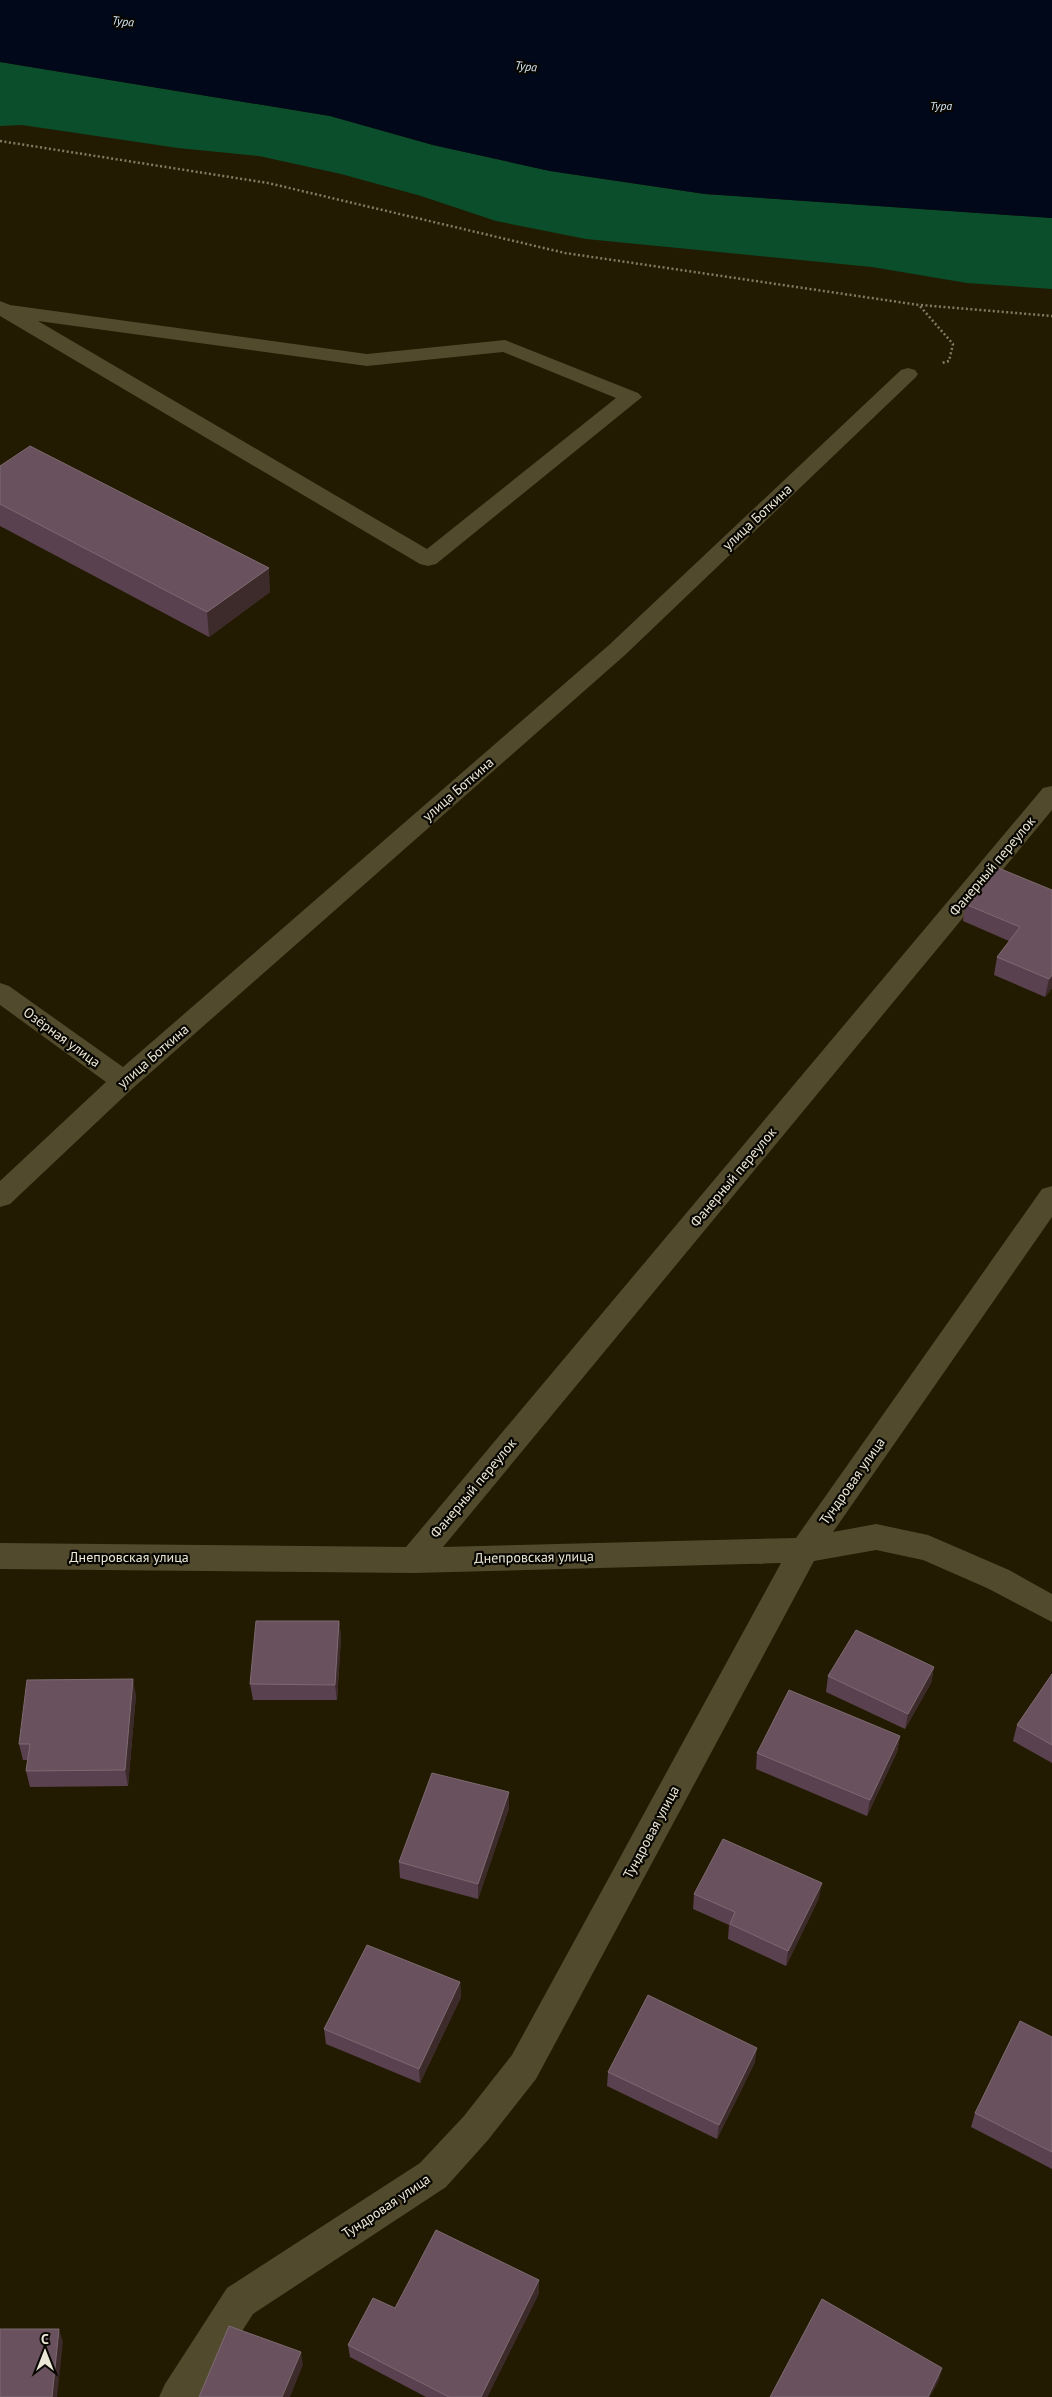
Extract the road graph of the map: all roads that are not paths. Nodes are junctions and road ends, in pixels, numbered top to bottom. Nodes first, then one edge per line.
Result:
1 (3, 309) edge
2 (908, 374) road end
3 (1052, 794) edge
4 (0, 992) edge
5 (124, 1081) junction
6 (1052, 1196) edge
7 (0, 1197) edge
8 (804, 1550) junction
9 (0, 1556) edge
10 (414, 1560) junction
11 (1052, 1609) edge
12 (178, 2397) edge

1 - 1 street
2 - 5 street, улица Боткина
3 - 10 street, Фанерный переулок
4 - 5 street, Озёрная улица
5 - 7 street, улица Боткина
6 - 8 street, Тундровая улица
8 - 10 street, Днепровская улица
8 - 11 street, Днепровская улица
8 - 12 street, Тундровая улица
9 - 10 street, Днепровская улица

